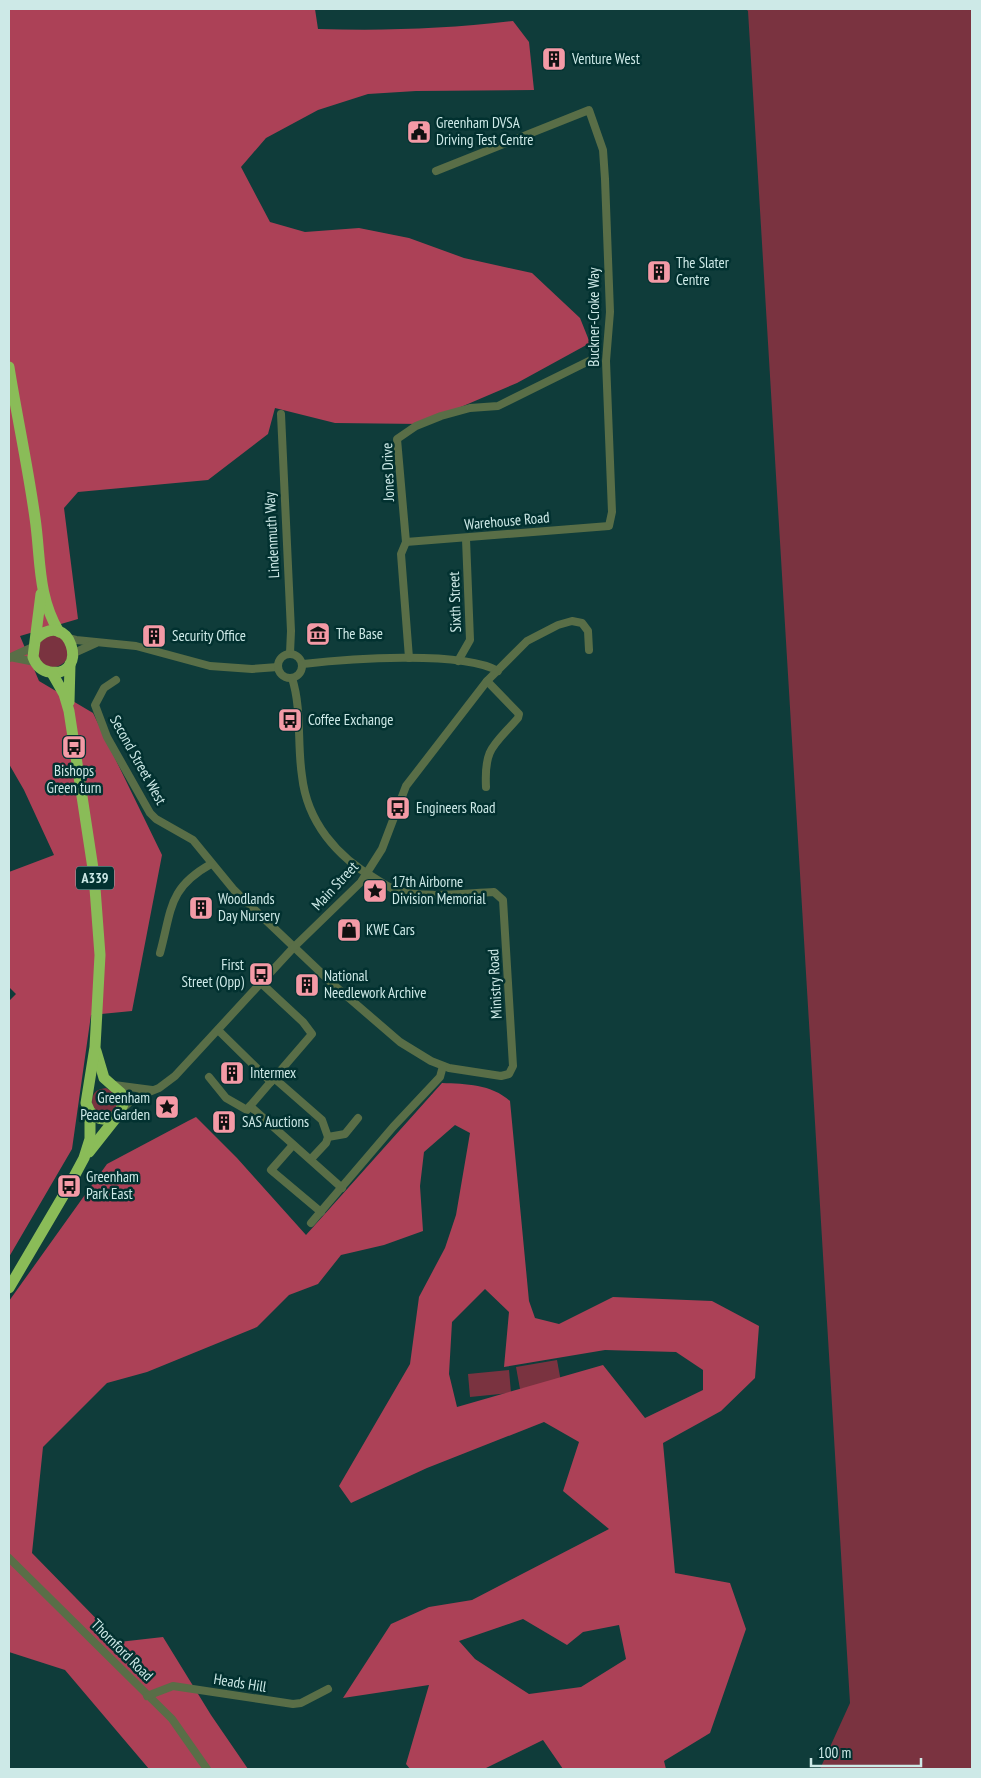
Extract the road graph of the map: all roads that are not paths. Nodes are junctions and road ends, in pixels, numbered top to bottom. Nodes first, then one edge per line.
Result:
1 (436, 171) dead end
2 (595, 358) dead end
3 (9, 367) edge
4 (281, 414) dead end
5 (609, 526) joint
6 (466, 538) junction
7 (406, 542) junction
8 (42, 590) junction
9 (64, 635) junction
10 (34, 643) junction
11 (98, 643) junction
12 (589, 650) dead end
13 (290, 653) junction
14 (9, 658) edge
15 (72, 658) junction
16 (408, 658) junction
17 (458, 661) junction
18 (35, 662) junction
19 (302, 664) junction
20 (278, 667) junction
21 (498, 671) junction
22 (52, 672) junction
23 (292, 678) junction
24 (116, 680) dead end
25 (488, 681) junction
26 (69, 711) junction
27 (486, 787) dead end
28 (211, 864) junction
29 (367, 874) junction
30 (294, 947) junction
31 (160, 953) dead end
32 (262, 983) junction
33 (218, 1030) junction
34 (95, 1047) junction
35 (443, 1066) junction
36 (513, 1066) joint
37 (208, 1077) dead end
38 (272, 1080) junction
39 (111, 1084) junction
40 (154, 1090) junction
41 (87, 1097) junction
42 (250, 1106) junction
43 (90, 1112) junction
44 (120, 1112) junction
45 (358, 1118) dead end
46 (328, 1137) junction
47 (293, 1145) junction
48 (84, 1158) junction
49 (311, 1159) junction
50 (342, 1188) junction
51 (321, 1212) junction
52 (311, 1223) dead end
53 (9, 1288) edge
54 (9, 1558) edge
55 (328, 1689) dead end
56 (147, 1696) junction
57 (207, 1769) edge

1 - 5 street, Buckner-Croke Way
2 - 7 street, Jones Drive
3 - 8 highway
4 - 13 street, Lindenmuth Way
5 - 6 street, Warehouse Road
6 - 7 street, Warehouse Road
6 - 17 street, Sixth Street
7 - 16 street, Jones Drive
8 - 9 highway
8 - 10 highway
9 - 10 highway
9 - 11 street
9 - 15 highway
10 - 14 street
10 - 18 highway
11 - 15 street
11 - 20 street
12 - 21 street, Main Street
13 - 19 street
13 - 20 street
14 - 18 street
15 - 22 highway
15 - 26 highway, A339
16 - 17 street
16 - 19 street
17 - 21 street
18 - 22 highway
19 - 23 street
20 - 23 street
21 - 25 street, Main Street
22 - 26 highway, A339
23 - 29 street
24 - 28 street, Second Street West
25 - 27 street
25 - 29 street, Main Street
26 - 34 highway, A339
28 - 30 street, Second Street West
28 - 31 street
29 - 30 street, Main Street
29 - 36 street, Ministry Road
30 - 32 street, Main Street
30 - 35 street, Second Street West
32 - 33 street, Main Street
32 - 38 street
33 - 38 street
33 - 40 street, Main Street
34 - 39 highway, A339
34 - 41 highway, A339
35 - 36 street, Second Street West
35 - 50 street
37 - 42 street
38 - 42 street
38 - 46 street
39 - 40 street
39 - 41 highway
39 - 44 highway
40 - 44 street, Main Street
41 - 43 highway
42 - 47 street
43 - 44 highway
43 - 48 highway
44 - 48 highway
45 - 46 street
46 - 49 street
47 - 49 street
47 - 51 street
48 - 53 highway
49 - 50 street
50 - 51 street
51 - 52 street
54 - 56 street, Thornford Road
55 - 56 street, Heads Hill
56 - 57 street, Thornford Road

